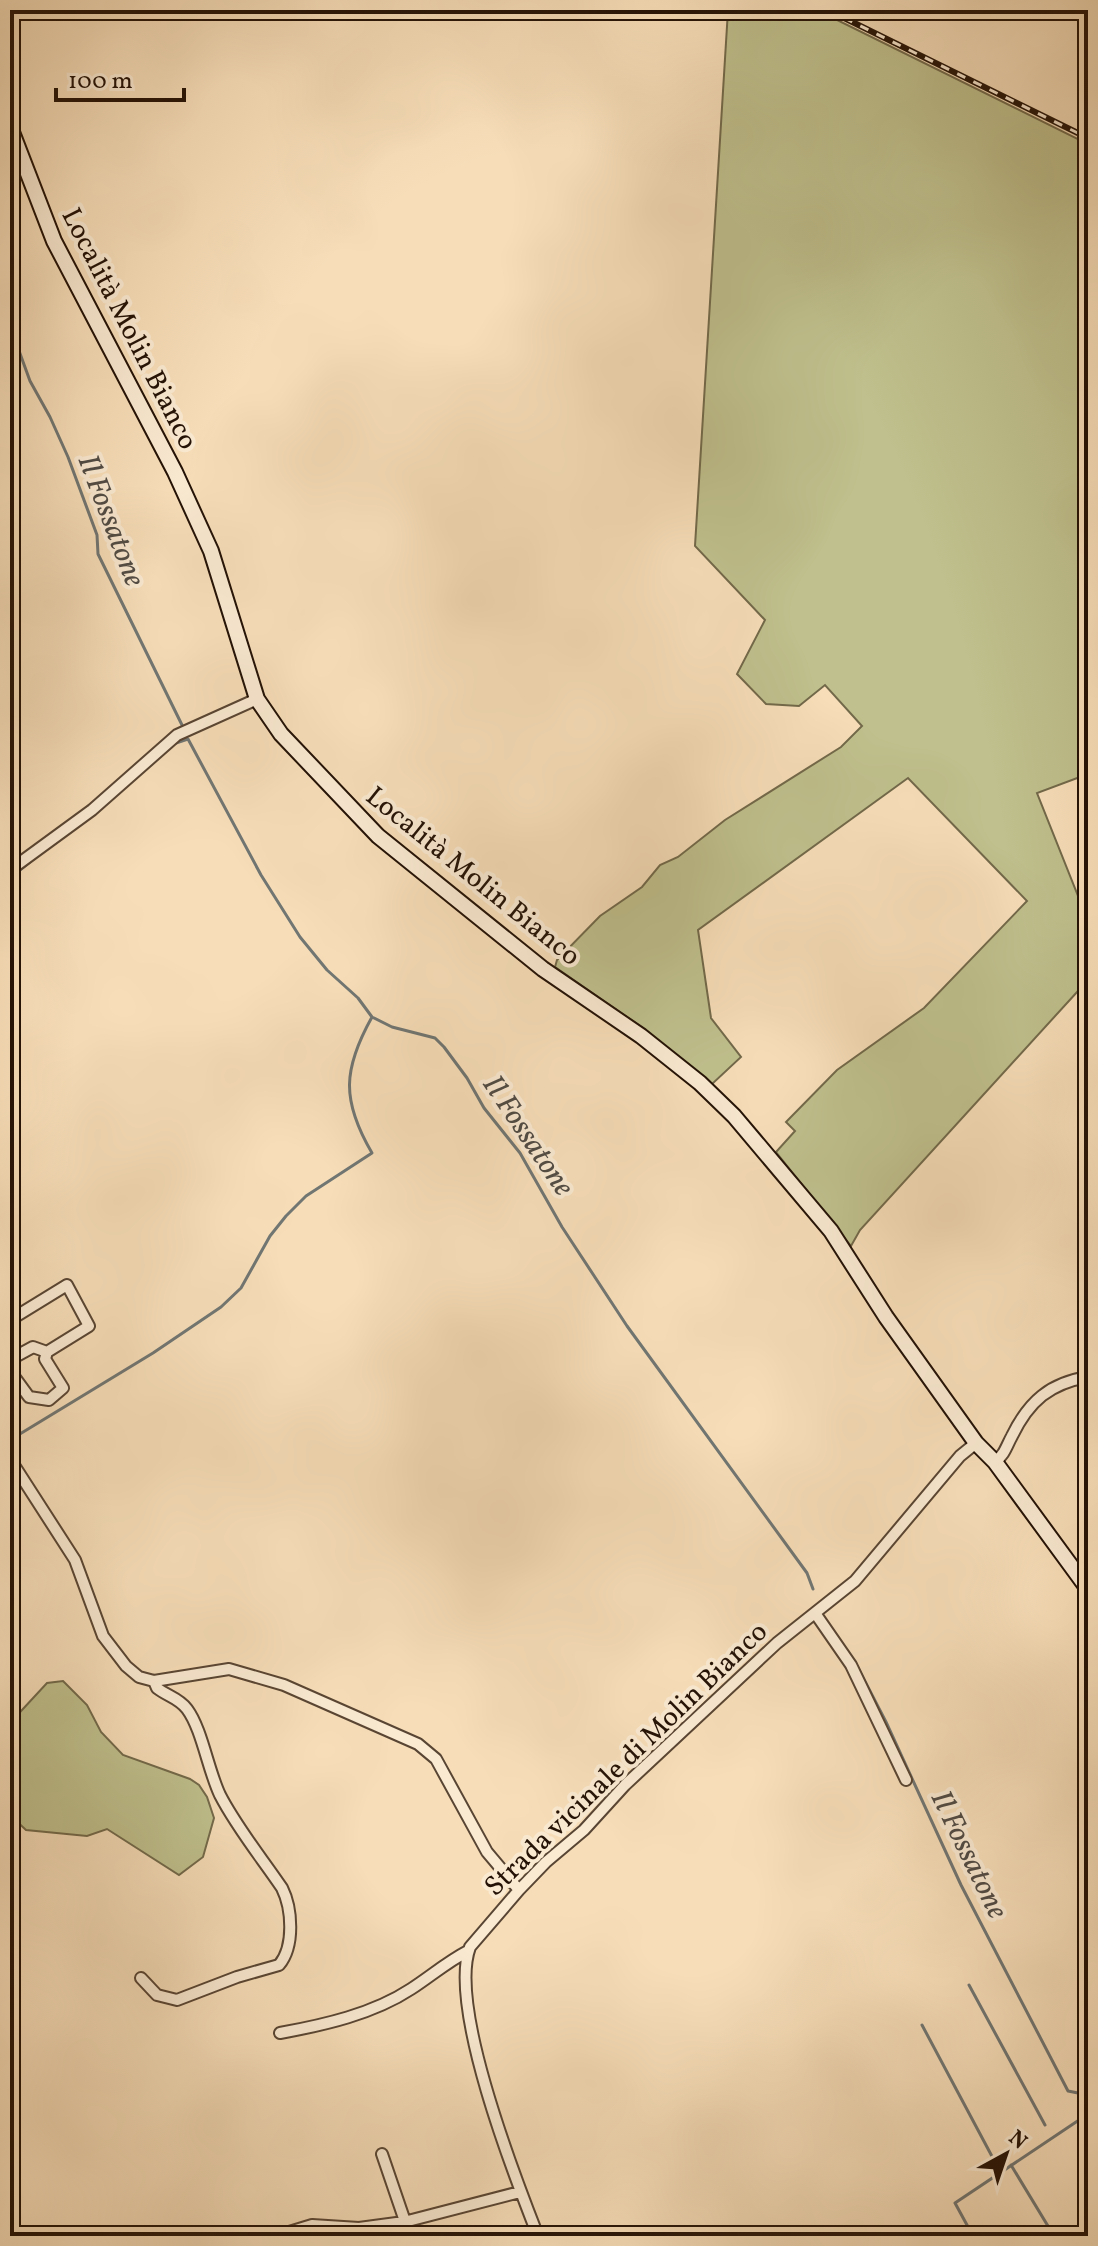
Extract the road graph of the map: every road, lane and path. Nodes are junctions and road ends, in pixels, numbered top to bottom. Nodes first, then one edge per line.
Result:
1 (10, 127) edge
2 (257, 699) junction
3 (10, 870) edge
4 (10, 1320) edge
5 (47, 1352) junction
6 (10, 1370) edge
7 (1088, 1377) edge
8 (976, 1443) junction
9 (10, 1459) edge
10 (995, 1462) junction
11 (1088, 1589) edge
12 (815, 1613) junction
13 (154, 1681) junction
14 (906, 1780) dead end
15 (519, 1890) junction
16 (471, 1947) junction
17 (141, 1978) dead end
18 (280, 2033) dead end
19 (382, 2154) dead end
20 (520, 2192) junction
21 (404, 2222) junction
22 (276, 2236) edge
23 (410, 2236) edge
24 (538, 2236) edge

1 - 2 street, Località Molin Bianco
2 - 3 street
2 - 8 street, Località Molin Bianco
4 - 5 street
5 - 6 street
5 - 6 street
7 - 10 street
8 - 10 street, Località Molin Bianco
8 - 12 street, Strada vicinale di Molin Bianco
9 - 13 street
10 - 11 street, Località Molin Bianco
12 - 14 street
12 - 15 street, Strada vicinale di Molin Bianco
13 - 15 street
13 - 17 street
15 - 16 street, Strada vicinale di Molin Bianco
16 - 18 street, Strada vicinale di Molin Bianco
16 - 20 street
19 - 21 street
20 - 21 street
20 - 24 street
21 - 22 street
21 - 23 street

